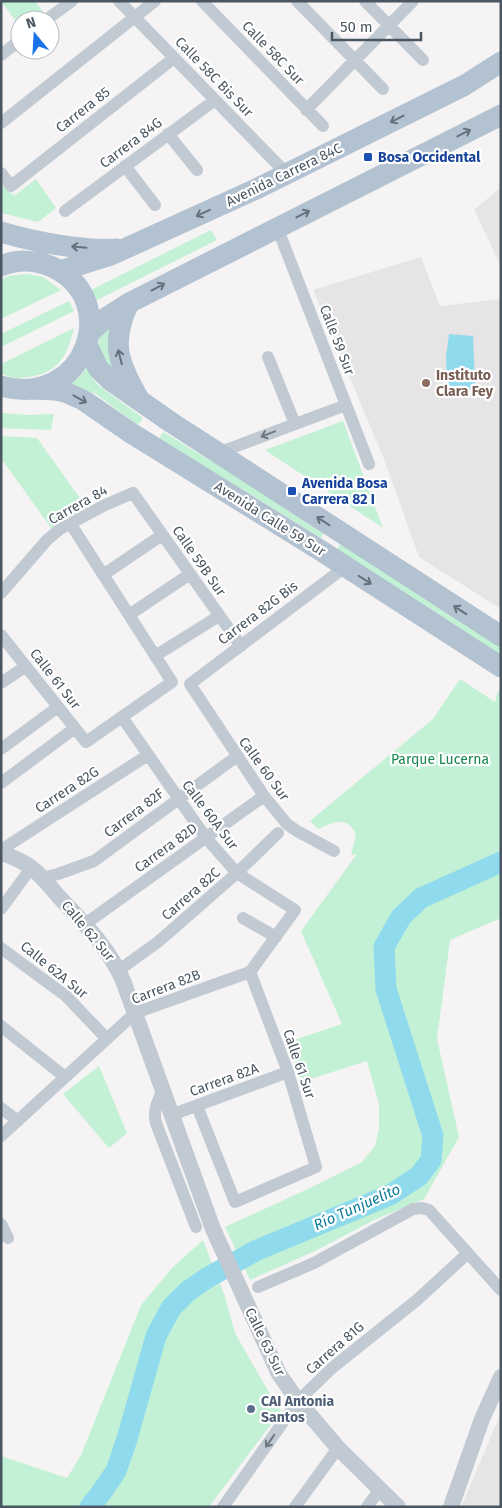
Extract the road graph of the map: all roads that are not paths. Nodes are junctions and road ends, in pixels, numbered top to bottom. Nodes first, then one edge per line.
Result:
1 (72, 1) edge
2 (119, 1) edge
3 (155, 1) edge
4 (202, 1) edge
5 (297, 1) edge
6 (365, 1) edge
7 (413, 1) edge
8 (60, 10) edge
9 (135, 17) junction
10 (389, 26) junction
11 (174, 58) junction
12 (355, 60) junction
13 (423, 60) dead end
14 (501, 62) edge
15 (383, 90) dead end
16 (215, 100) junction
17 (306, 110) junction
18 (501, 115) edge
19 (1, 123) edge
20 (323, 126) dead end
21 (168, 134) junction
22 (125, 166) junction
23 (197, 170) dead end
24 (1, 173) edge
25 (287, 174) junction
26 (154, 205) dead end
27 (65, 211) dead end
28 (277, 227) junction
29 (1, 232) edge
30 (128, 248) junction
31 (1, 266) edge
32 (60, 271) junction
33 (129, 303) junction
34 (88, 338) junction
35 (268, 357) dead end
36 (1, 386) edge
37 (33, 389) junction
38 (140, 402) junction
39 (346, 405) junction
40 (295, 424) junction
41 (218, 453) junction
42 (369, 464) dead end
43 (133, 493) joint
44 (70, 523) junction
45 (162, 535) junction
46 (345, 566) junction
47 (190, 574) junction
48 (103, 575) junction
49 (1, 593) edge
50 (129, 615) junction
51 (219, 616) junction
52 (1, 635) edge
53 (501, 636) edge
54 (240, 646) junction
55 (155, 656) junction
56 (26, 666) junction
57 (501, 667) edge
58 (1, 684) edge
59 (190, 684) joint
60 (58, 707) junction
61 (122, 717) junction
62 (75, 728) junction
63 (1, 749) edge
64 (148, 755) junction
65 (236, 757) junction
66 (1, 783) edge
67 (264, 796) junction
68 (178, 799) junction
69 (278, 834) dead end
70 (206, 838) junction
71 (334, 851) dead end
72 (1, 852) edge
73 (36, 873) junction
74 (237, 873) junction
75 (1, 909) edge
76 (243, 918) dead end
77 (85, 924) junction
78 (276, 937) junction
79 (1, 948) edge
80 (119, 970) junction
81 (250, 972) junction
82 (135, 1013) junction
83 (1, 1026) edge
84 (107, 1039) junction
85 (288, 1072) junction
86 (65, 1078) junction
87 (162, 1090) junction
88 (197, 1106) junction
89 (1, 1108) edge
90 (171, 1115) junction
91 (18, 1121) junction
92 (1, 1136) edge
93 (1, 1224) edge
94 (196, 1227) dead end
95 (213, 1229) joint
96 (8, 1238) dead end
97 (468, 1254) junction
98 (258, 1287) dead end
99 (501, 1290) edge
100 (500, 1380) edge
101 (298, 1401) junction
102 (338, 1448) junction
103 (469, 1455) junction
104 (380, 1489) junction
105 (223, 1507) edge
106 (295, 1507) edge
107 (367, 1507) edge
108 (398, 1507) edge
109 (440, 1507) edge
110 (451, 1507) edge

1 - 8 street
2 - 9 street, Calle 58C Bis Sur
3 - 9 street
4 - 17 street, Calle 58C Sur
5 - 12 street
6 - 10 street
7 - 10 street
9 - 11 street, Calle 58C Bis Sur
9 - 19 street
10 - 12 street
10 - 13 street
11 - 16 street, Calle 58C Bis Sur
11 - 24 street, Carrera 85
12 - 15 street
12 - 17 street
14 -> 25 main road, Avenida Carrera 84C
16 - 21 street, Carrera 84G
16 - 25 street, Calle 58C Bis Sur
17 - 20 street, Calle 58C Sur
28 -> 18 main road
21 - 22 street, Carrera 84G
21 - 23 street
22 - 26 street
22 - 27 street, Carrera 84G
25 -> 30 main road, Avenida Carrera 84C
33 -> 28 main road
28 - 39 street, Calle 59 Sur
30 -> 29 main road
30 - 32 main road, Avenida Carrera 84C
31 - 32 main road
32 - 34 main road
33 - 34 main road
38 -> 33 main road
34 - 37 main road
34 - 38 main road, Avenida Calle 59 Sur
35 - 40 street
36 - 37 main road, Avenida Calle 59 Sur
37 -> 46 main road, Avenida Calle 59 Sur
38 - 41 main road, Avenida Calle 59 Sur
39 - 40 street
39 - 42 street, Calle 59 Sur
40 -> 41 street
53 -> 41 main road, Avenida Calle 59 Sur
43 - 44 street, Carrera 84
43 - 45 street, Calle 59B Sur
44 - 48 street
44 - 49 street, Carrera 84
45 - 47 street, Calle 59B Sur
45 - 48 street
46 - 54 street, Carrera 82G Bis
46 -> 57 main road, Avenida Calle 59 Sur
47 - 50 street
47 - 51 street, Calle 59B Sur
48 - 50 street
50 - 55 street
51 - 54 street, Calle 59B Sur
51 - 55 street
52 - 56 street, Calle 61 Sur
54 - 59 street, Carrera 82G Bis
55 - 61 street
56 - 58 street
56 - 60 street, Calle 61 Sur
59 - 65 street, Calle 60 Sur
60 - 62 street, Calle 61 Sur
60 - 63 street
61 - 62 street, Calle 61 Sur
61 - 64 street, Calle 60A Sur
62 - 66 street
64 - 68 street, Calle 60A Sur
64 - 72 street, Carrera 82G
65 - 67 street, Calle 60 Sur
65 - 68 street, Carrera 82F
67 - 70 street, Carrera 82D
67 - 71 street, Calle 60 Sur
68 - 70 street, Calle 60A Sur
68 - 73 street, Carrera 82F
69 - 74 street, Carrera 82C
70 - 74 street, Calle 60A Sur
70 - 77 street, Carrera 82D
72 - 73 street, Calle 62 Sur
73 - 75 street
73 - 77 street, Calle 62 Sur
74 - 78 street, Calle 60A Sur
74 - 80 street, Carrera 82C
76 - 78 street
77 - 80 street, Calle 62 Sur
78 - 81 street
79 - 84 street, Calle 62A Sur
80 - 82 street, Calle 62 Sur
81 - 82 street, Carrera 82B
81 - 85 street, Calle 61 Sur
82 - 84 street, Carrera 82B
82 - 87 street, Calle 62 Sur
83 - 86 street
84 - 86 street, Carrera 82B
85 - 88 street, Carrera 82A
85 - 88 street, Calle 61 Sur
86 - 91 street, Carrera 82B
87 - 90 street, Calle 62 Sur
87 - 94 street
88 - 90 street, Carrera 82A
89 - 91 street
90 - 95 street, Calle 62 Sur
91 - 92 street, Carrera 82B
93 - 96 street
95 - 101 street, Calle 63 Sur
97 - 98 street
97 - 99 street
97 - 101 street, Carrera 81G
100 - 103 street
101 - 102 street, Calle 63 Sur
101 -> 105 street, Carrera 81G
102 - 104 street, Calle 63 Sur
102 - 106 street
103 - 109 street
103 - 110 street
104 - 107 street
104 - 108 street, Calle 63 Sur

